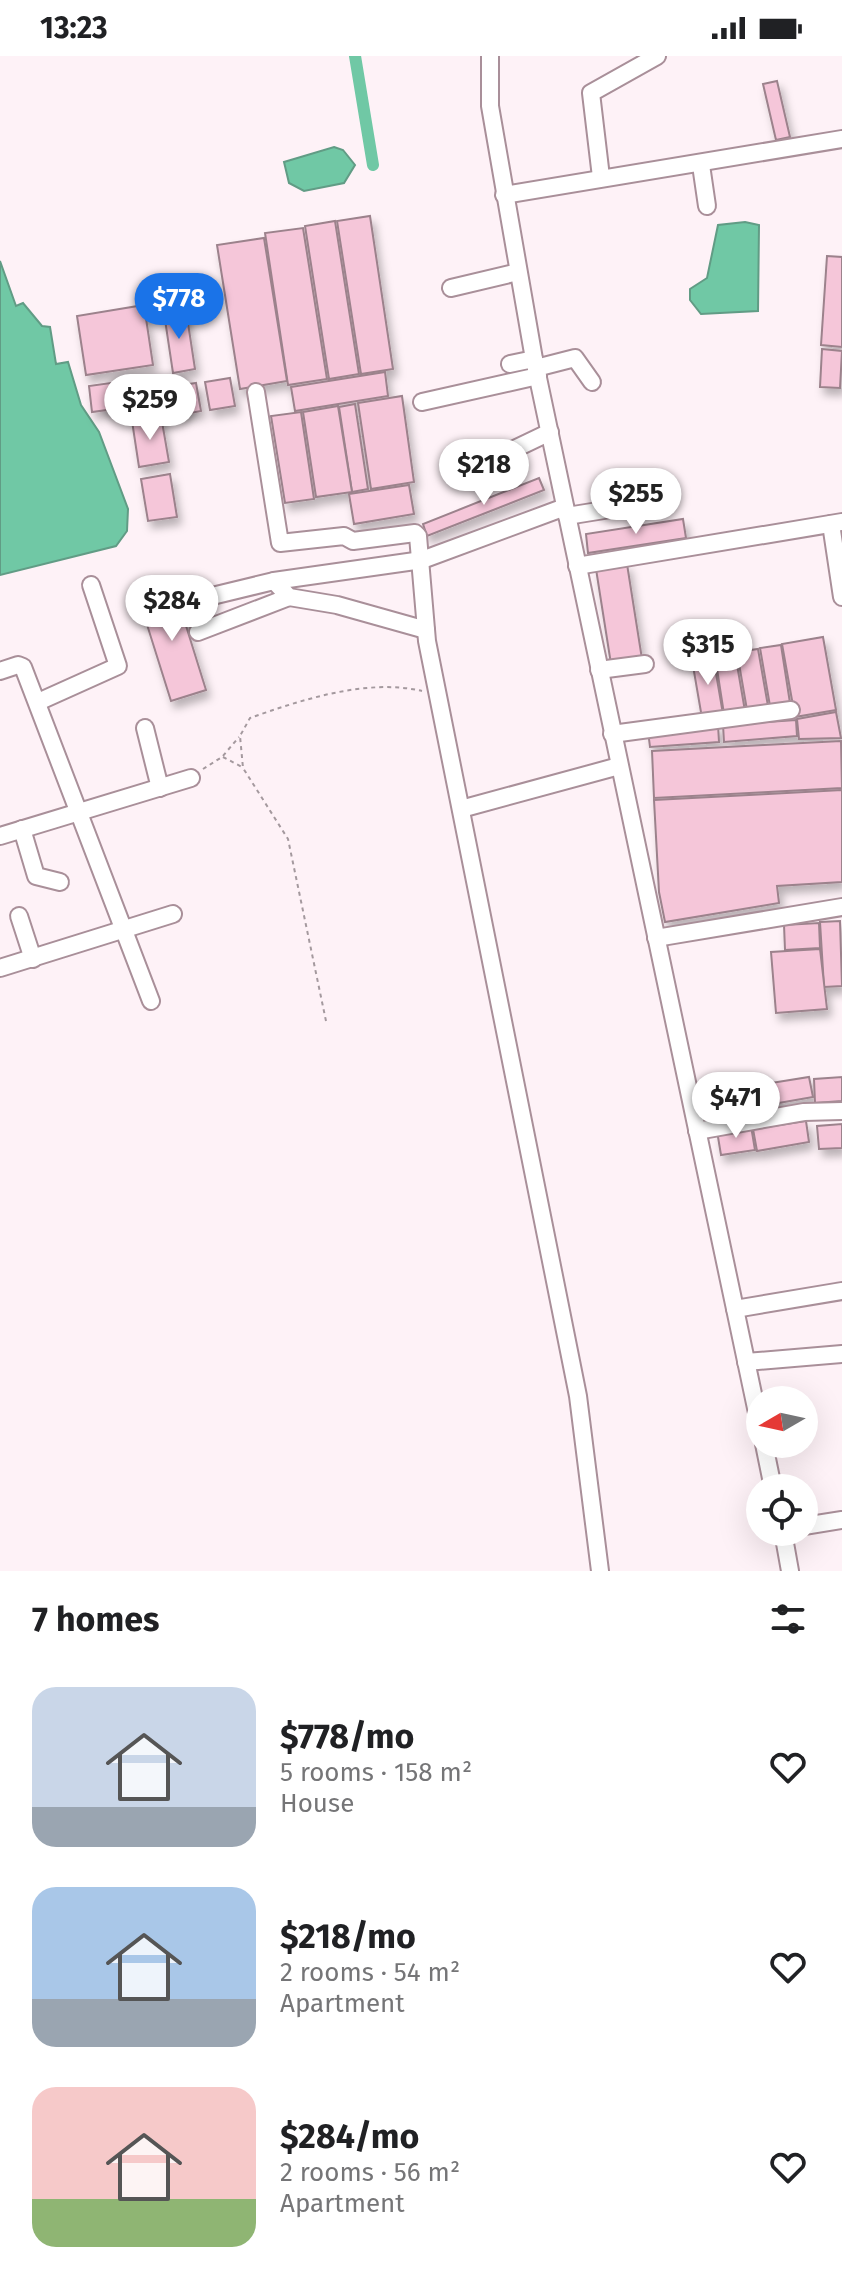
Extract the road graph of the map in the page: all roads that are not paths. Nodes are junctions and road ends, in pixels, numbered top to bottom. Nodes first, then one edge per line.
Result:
1 (490, 56) edge
2 (649, 58) edge
3 (842, 139) edge
4 (701, 165) junction
5 (601, 177) junction
6 (504, 195) junction
7 (707, 206) dead end
8 (518, 272) junction
9 (451, 288) dead end
10 (510, 364) dead end
11 (536, 368) junction
12 (592, 382) dead end
13 (256, 392) dead end
14 (422, 402) dead end
15 (550, 432) junction
16 (473, 469) dead end
17 (660, 501) dead end
18 (566, 512) junction
19 (836, 523) edge
20 (422, 560) junction
21 (577, 566) junction
22 (274, 581) junction
23 (91, 585) dead end
24 (208, 597) dead end
25 (289, 597) junction
26 (842, 597) edge
27 (426, 630) junction
28 (198, 632) dead end
29 (645, 664) dead end
30 (599, 670) junction
31 (0, 671) edge
32 (38, 702) junction
33 (791, 710) dead end
34 (145, 728) dead end
35 (612, 734) junction
36 (619, 766) junction
37 (194, 776) road end
38 (160, 788) junction
39 (461, 809) junction
40 (80, 812) junction
41 (22, 829) junction
42 (0, 836) edge
43 (60, 882) dead end
44 (842, 907) edge
45 (173, 914) dead end
46 (19, 916) dead end
47 (125, 927) junction
48 (656, 938) junction
49 (33, 959) junction
50 (0, 968) edge
51 (151, 1001) dead end
52 (842, 1111) edge
53 (697, 1131) junction
54 (842, 1291) edge
55 (735, 1309) junction
56 (842, 1354) edge
57 (746, 1362) junction
58 (751, 1386) edge
59 (842, 1520) edge
60 (818, 1524) edge
61 (786, 1546) edge
62 (600, 1571) edge
63 (790, 1571) edge

1 - 6 street
2 - 5 street
3 - 4 street
4 - 5 street
4 - 7 street
5 - 6 street
6 - 8 street
8 - 9 street
8 - 11 street
10 - 11 street
11 - 12 street
11 - 14 street
11 - 15 street
13 - 20 street
15 - 16 street
15 - 18 street
17 - 18 street
18 - 20 street
18 - 21 street
19 - 21 street
19 - 26 street
20 - 22 street
20 - 27 street
21 - 30 street
22 - 24 street
22 - 25 street
23 - 32 street
25 - 27 street
25 - 28 street
27 - 39 street
29 - 30 street
30 - 35 street
31 - 32 street
32 - 40 street
33 - 35 street
34 - 38 street
35 - 36 street
36 - 39 street
36 - 48 street
37 - 38 street
38 - 40 street
39 - 62 street
40 - 41 street
40 - 47 street
41 - 42 street
41 - 43 street
44 - 48 street
45 - 47 street
46 - 49 street
47 - 49 street
47 - 51 street
48 - 53 street
49 - 50 street
52 - 53 street
53 - 55 street
54 - 55 street
55 - 57 street
56 - 57 street
57 - 58 street
59 - 60 street
61 - 63 street

